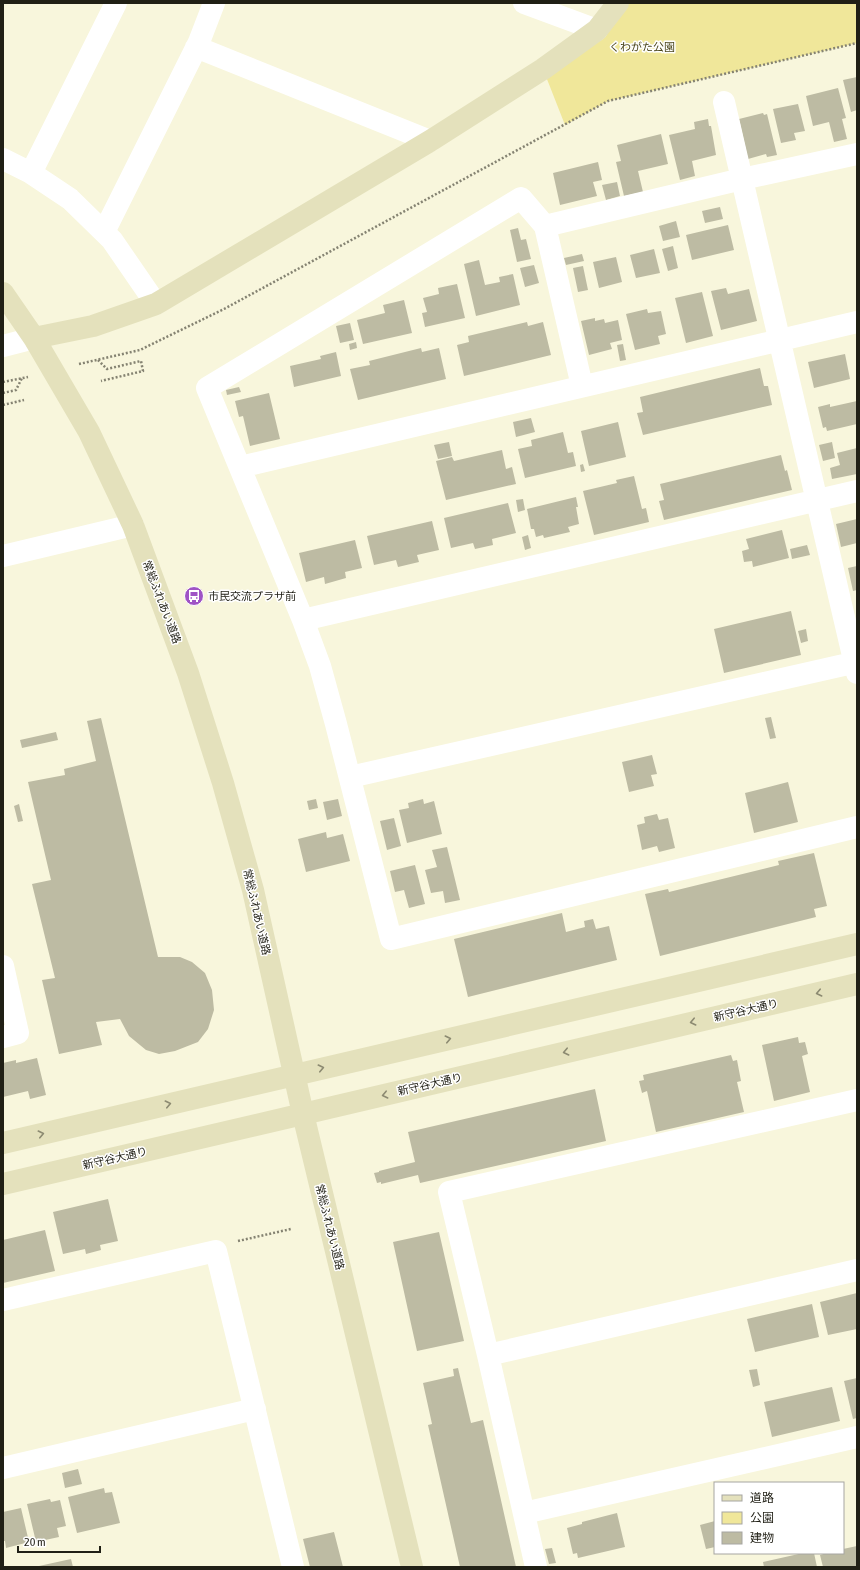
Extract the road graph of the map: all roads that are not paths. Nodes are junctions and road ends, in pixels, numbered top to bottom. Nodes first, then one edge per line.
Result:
1 (116, 3) edge
2 (214, 3) edge
3 (524, 3) edge
4 (618, 3) edge
5 (596, 30) junction
6 (196, 47) junction
7 (724, 102) dead end
8 (430, 141) junction
9 (857, 154) edge
10 (3, 159) edge
11 (31, 173) junction
12 (742, 179) junction
13 (545, 226) junction
14 (104, 232) junction
15 (3, 292) edge
16 (156, 304) junction
17 (857, 322) edge
18 (34, 338) junction
19 (780, 340) junction
20 (3, 346) edge
21 (582, 386) junction
22 (240, 467) junction
23 (857, 491) edge
24 (816, 500) junction
25 (133, 525) junction
26 (3, 556) edge
27 (303, 620) junction
28 (856, 666) edge
29 (350, 777) junction
30 (857, 827) edge
31 (857, 944) edge
32 (3, 966) edge
33 (857, 984) edge
34 (3, 1037) edge
35 (295, 1074) junction
36 (857, 1100) edge
37 (303, 1114) junction
38 (3, 1143) edge
39 (3, 1184) edge
40 (857, 1270) edge
41 (3, 1300) edge
42 (488, 1355) junction
43 (255, 1409) junction
44 (857, 1437) edge
45 (3, 1468) edge
46 (524, 1513) junction
47 (293, 1567) edge
48 (412, 1567) edge
49 (536, 1567) edge

1 - 11 street
2 - 6 street
3 - 5 street
4 - 5 street
5 - 8 street
6 - 8 street
6 - 14 street
7 - 12 street
8 - 16 street
9 - 12 street
10 - 11 street
11 - 14 street
12 - 13 street
12 - 19 street
13 - 21 street
13 - 22 street
14 - 16 street
15 - 18 street, 常総ふれあい道路
16 - 18 street
17 - 19 street
18 - 20 street
18 - 25 street, 常総ふれあい道路
19 - 21 street
19 - 24 street
21 - 22 street
22 - 27 street
23 - 24 street
24 - 27 street
24 - 28 street
25 - 26 street
25 - 35 street, 常総ふれあい道路
27 - 29 street
28 - 29 street
29 - 30 street
35 -> 31 street
32 - 34 street
33 -> 37 street, 新守谷大通り
35 - 37 street, 常総ふれあい道路
38 -> 35 street
36 - 42 street
37 - 39 street, 新守谷大通り
37 - 48 street, 常総ふれあい道路
40 - 42 street
41 - 43 street
42 - 46 street
43 - 45 street
43 - 47 street
44 - 46 street
46 - 49 street

